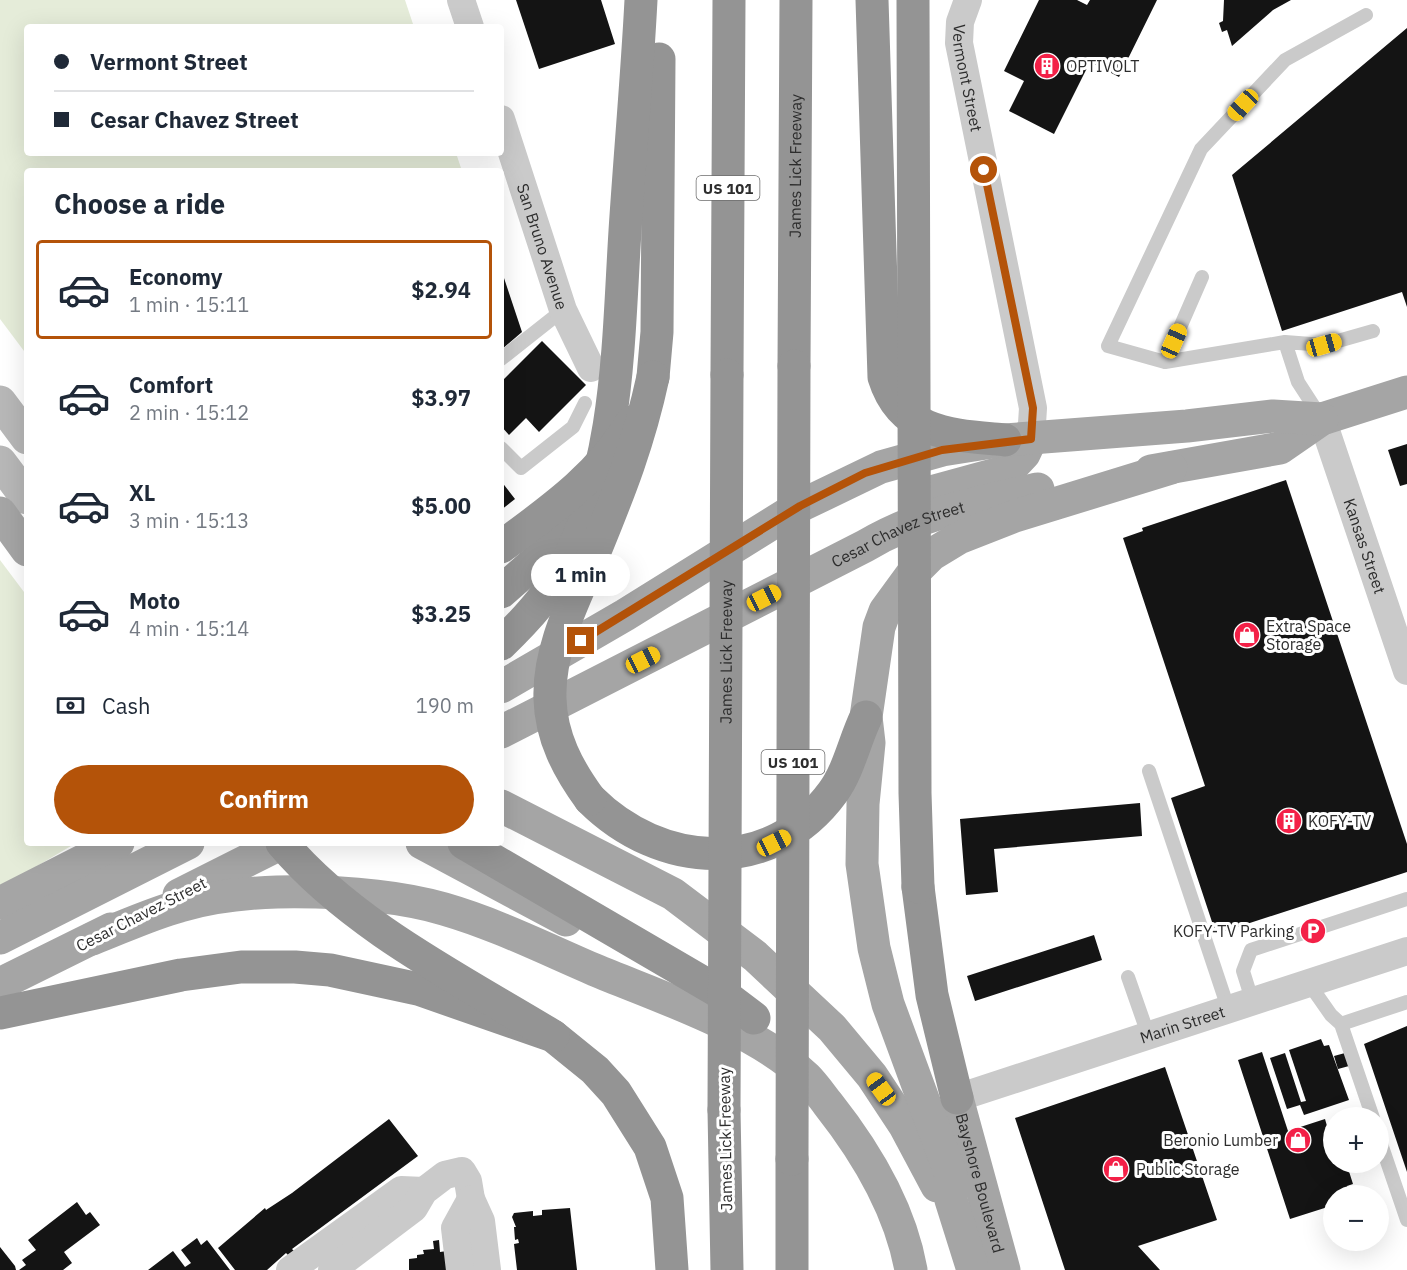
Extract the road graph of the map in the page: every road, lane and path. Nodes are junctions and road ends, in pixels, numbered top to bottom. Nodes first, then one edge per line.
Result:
1 (461, 0) edge
2 (641, 0) edge
3 (660, 0) edge
4 (729, 0) edge
5 (796, 0) edge
6 (872, 0) edge
7 (914, 0) edge
8 (968, 0) edge
9 (1366, 15) dead end
10 (469, 24) edge
11 (504, 128) edge
12 (1202, 277) dead end
13 (563, 310) junction
14 (1373, 331) dead end
15 (1285, 342) junction
16 (504, 357) edge
17 (1165, 362) junction
18 (591, 368) dead end
19 (653, 377) junction
20 (1407, 392) edge
21 (0, 402) edge
22 (585, 403) dead end
23 (1322, 419) junction
24 (24, 434) edge
25 (1018, 439) junction
26 (504, 451) edge
27 (0, 462) edge
28 (1172, 468) junction
29 (598, 476) junction
30 (24, 494) edge
31 (0, 513) edge
32 (504, 545) edge
33 (24, 546) edge
34 (865, 546) junction
35 (504, 589) edge
36 (504, 641) edge
37 (1407, 671) edge
38 (504, 685) edge
39 (866, 717) junction
40 (504, 730) edge
41 (1149, 771) dead end
42 (504, 808) edge
43 (111, 846) edge
44 (182, 846) edge
45 (276, 846) edge
46 (285, 846) edge
47 (428, 846) edge
48 (469, 846) edge
49 (1407, 898) edge
50 (0, 903) edge
51 (594, 928) junction
52 (0, 938) edge
53 (92, 939) junction
54 (1407, 951) edge
55 (1128, 977) dead end
56 (0, 984) edge
57 (1310, 985) junction
58 (1407, 1002) edge
59 (1241, 1007) junction
60 (0, 1013) edge
61 (754, 1018) joint
62 (1341, 1024) junction
63 (553, 1036) junction
64 (1149, 1037) junction
65 (957, 1098) junction
66 (1368, 1107) edge
67 (839, 1118) junction
68 (1389, 1167) edge
69 (424, 1191) junction
70 (471, 1199) junction
71 (951, 1200) junction
72 (1407, 1220) edge
73 (290, 1270) edge
74 (332, 1270) edge
75 (460, 1270) edge
76 (487, 1270) edge
77 (672, 1270) edge
78 (727, 1270) edge
79 (792, 1270) edge
80 (911, 1270) edge
81 (973, 1270) edge
82 (1004, 1270) edge

1 - 10 street
2 - 29 highway
3 - 19 highway
4 - 78 highway, James Lick Freeway / US 101, bridge
5 - 79 highway, James Lick Freeway / US 101, bridge
6 - 25 highway
7 - 65 highway, bridge
8 - 25 street, Vermont Street
9 - 17 lane
11 - 13 street, San Bruno Avenue
12 - 17 lane
13 - 16 lane
13 - 18 street, San Bruno Avenue
14 - 15 lane
15 - 17 lane
15 - 23 lane
19 - 32 highway, bridge
19 - 39 highway, bridge
20 - 23 main road, Cesar Chavez Street
21 - 24 main road
22 - 26 lane
23 - 25 main road, Cesar Chavez Street
23 - 28 main road, Cesar Chavez Street
23 - 37 street, Kansas Street
25 - 34 main road
25 - 38 main road, Cesar Chavez Street
27 - 30 main road
28 - 34 main road, Cesar Chavez Street
28 - 39 main road
29 - 35 highway
29 - 36 highway
31 - 33 main road
34 - 40 main road, Cesar Chavez Street
39 - 71 main road
41 - 59 lane
42 - 71 main road
43 - 50 main road
44 - 52 main road
45 - 53 main road, Cesar Chavez Street
46 - 63 highway, bridge
47 - 51 main road
48 - 51 highway
49 - 59 lane
51 - 61 highway
53 - 56 main road, Cesar Chavez Street
53 - 67 main road
54 - 57 street, Marin Street
55 - 64 lane
57 - 59 street, Marin Street
57 - 62 lane
58 - 62 lane
59 - 64 street, Marin Street
60 - 63 highway, bridge
61 - 67 main road
62 - 66 lane
63 - 77 highway
64 - 65 street, Marin Street
65 - 82 main road, Bayshore Boulevard
67 - 80 main road
68 - 72 lane
69 - 70 street
69 - 73 street
69 - 74 street
70 - 75 street
70 - 76 street
71 - 81 main road

